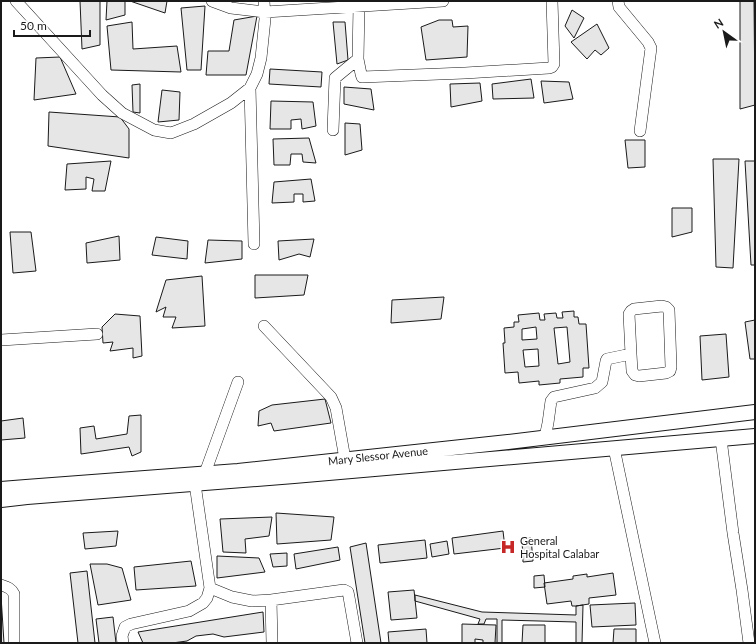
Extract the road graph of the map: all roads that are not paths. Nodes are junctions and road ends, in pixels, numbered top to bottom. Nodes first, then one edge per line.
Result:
1 (16, 1) edge
2 (212, 1) edge
3 (443, 1) edge
4 (552, 1) edge
5 (618, 1) edge
6 (381, 3) edge
7 (264, 6) edge
8 (358, 6) junction
9 (358, 59) junction
10 (250, 88) junction
11 (333, 130) dead end
12 (640, 130) dead end
13 (254, 244) dead end
14 (264, 326) dead end
15 (97, 334) dead end
16 (1, 340) edge
17 (631, 354) junction
18 (238, 382) dead end
19 (755, 412) edge
20 (755, 436) edge
21 (545, 437) junction
22 (721, 439) junction
23 (614, 448) junction
24 (345, 459) junction
25 (205, 473) junction
26 (195, 484) junction
27 (1, 489) edge
28 (1, 500) edge
29 (1, 585) edge
30 (210, 588) junction
31 (271, 600) junction
32 (14, 643) edge
33 (123, 643) edge
34 (272, 643) edge
35 (357, 643) edge
36 (655, 643) edge
37 (749, 643) edge

1 - 10 street
2 - 7 street
3 - 6 street
4 - 9 street
5 - 12 street
6 - 8 street
7 - 8 street
7 - 10 street
8 - 9 street
9 - 11 street
10 - 13 street
14 - 24 street
15 - 16 street
17 - 17 street
17 - 21 street
18 - 25 street
19 - 21 main road, Mary Slessor Avenue
20 - 22 main road, Mary Slessor Avenue
21 - 24 main road, Mary Slessor Avenue
22 - 23 main road, Mary Slessor Avenue
22 - 37 street
23 - 26 main road, Mary Slessor Avenue
23 - 36 street
24 - 25 main road, Mary Slessor Avenue
25 - 27 main road, Mary Slessor Avenue
26 - 28 main road, Mary Slessor Avenue
26 - 30 street
29 - 32 street
30 - 31 street
30 - 33 street
31 - 34 street
31 - 35 street

